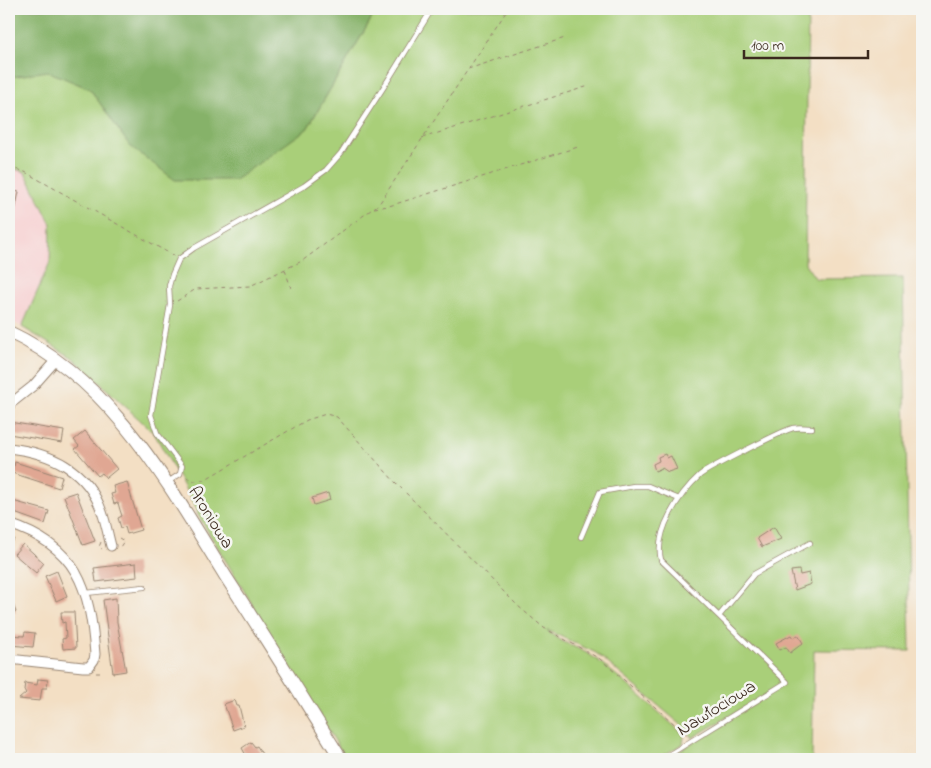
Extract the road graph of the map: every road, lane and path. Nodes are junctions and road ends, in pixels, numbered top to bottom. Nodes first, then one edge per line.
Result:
1 (432, 9) edge
2 (508, 9) edge
3 (565, 38) dead end
4 (467, 69) junction
5 (589, 86) dead end
6 (422, 139) junction
7 (578, 147) dead end
8 (9, 167) edge
9 (373, 208) junction
10 (179, 259) junction
11 (284, 270) junction
12 (291, 288) dead end
13 (170, 305) junction
14 (9, 332) edge
15 (56, 360) junction
16 (9, 405) edge
17 (812, 428) dead end
18 (9, 448) edge
19 (180, 474) junction
20 (167, 483) junction
21 (679, 500) junction
22 (9, 524) edge
23 (20, 528) junction
24 (113, 535) dead end
25 (104, 537) dead end
26 (581, 537) dead end
27 (810, 543) dead end
28 (112, 548) junction
29 (9, 549) edge
30 (144, 587) dead end
31 (86, 593) junction
32 (719, 616) junction
33 (9, 659) edge
34 (99, 664) dead end
35 (90, 669) junction
36 (690, 742) junction
37 (341, 759) edge
38 (662, 759) edge

1 - 10 lane
2 - 4 path
3 - 4 path
4 - 6 path
5 - 6 path
6 - 9 path
7 - 9 path
8 - 10 path
9 - 11 path
10 - 13 lane
11 - 12 path
11 - 13 path
13 - 19 lane
14 - 15 street, Aroniowa
15 - 16 street
15 - 20 street, Aroniowa
17 - 21 lane
18 - 28 street
19 - 20 lane
19 - 36 path
20 - 37 street, Aroniowa
21 - 26 lane
21 - 32 lane
22 - 23 street
23 - 29 path
23 - 31 street
24 - 28 path
25 - 28 path
27 - 32 lane
30 - 31 lane
31 - 35 street
32 - 36 lane, Nawłociowa
33 - 35 street
34 - 35 path
36 - 38 lane, Nawłociowa

